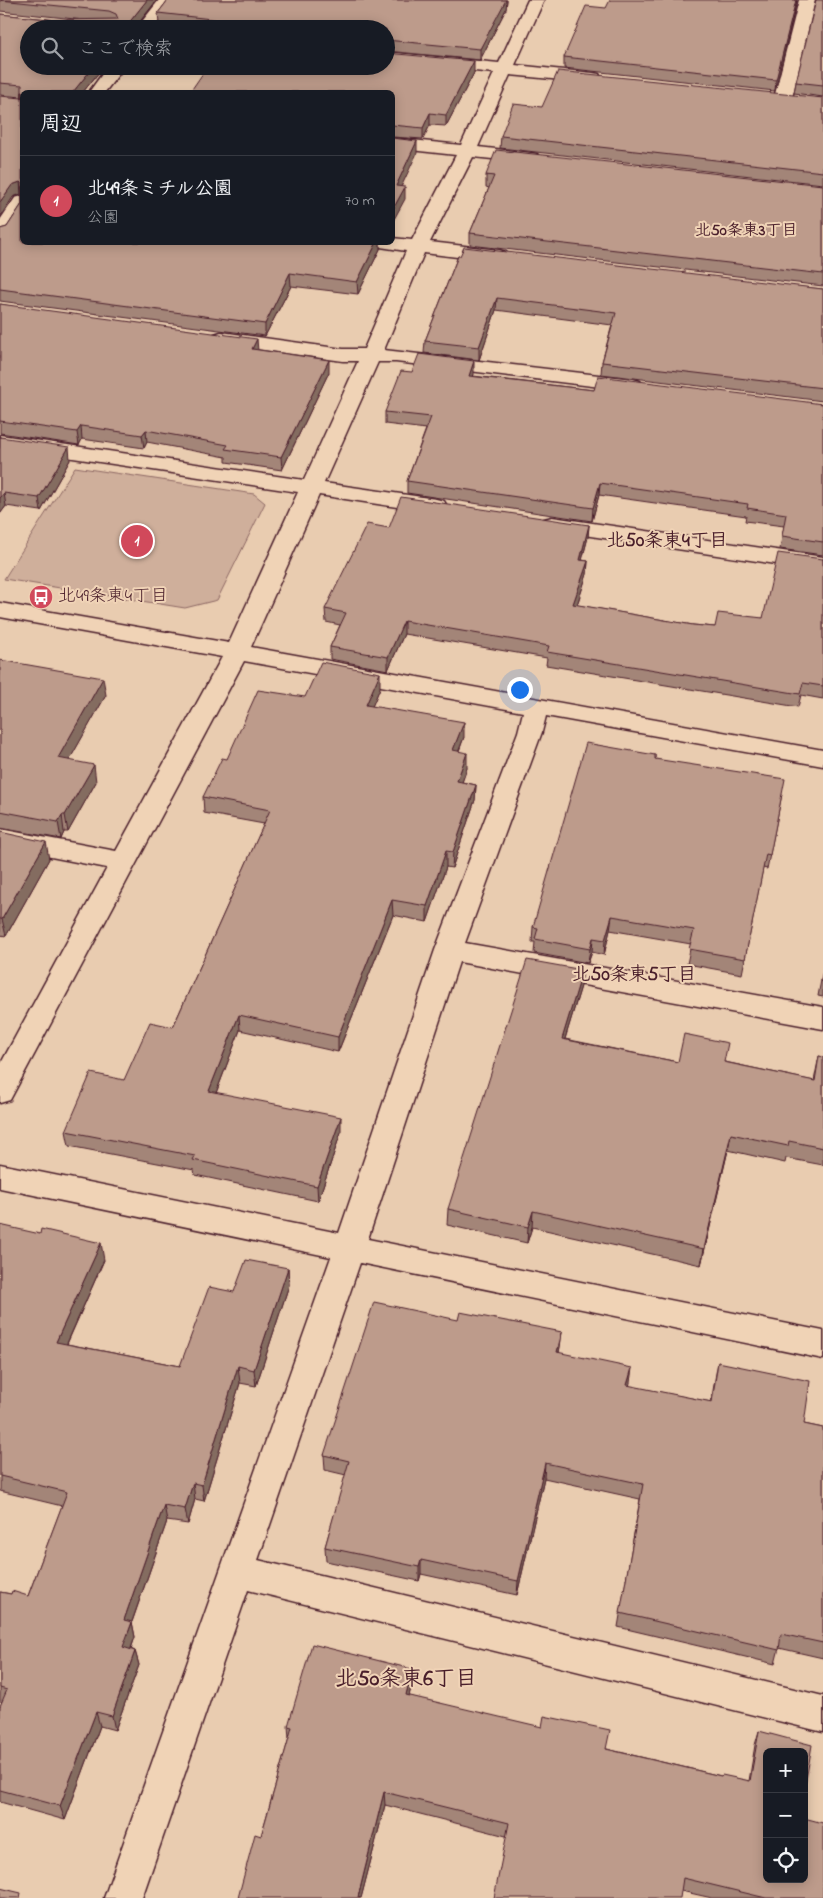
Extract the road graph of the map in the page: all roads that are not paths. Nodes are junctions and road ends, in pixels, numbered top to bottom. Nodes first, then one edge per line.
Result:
1 (167, 0) edge
2 (536, 0) edge
3 (807, 0) edge
4 (151, 20) edge
5 (395, 58) edge
6 (504, 69) junction
7 (110, 75) edge
8 (610, 80) edge
9 (99, 90) edge
10 (764, 96) edge
11 (784, 98) junction
12 (803, 100) edge
13 (395, 143) edge
14 (467, 151) junction
15 (546, 160) edge
16 (17, 200) edge
17 (0, 234) edge
18 (395, 244) edge
19 (417, 247) junction
20 (520, 259) edge
21 (206, 336) edge
22 (371, 355) junction
23 (654, 388) edge
24 (0, 440) edge
25 (310, 487) junction
26 (453, 509) edge
27 (531, 520) edge
28 (823, 564) edge
29 (0, 610) edge
30 (237, 651) junction
31 (536, 708) junction
32 (823, 758) edge
33 (0, 838) edge
34 (124, 862) junction
35 (449, 950) junction
36 (823, 1018) edge
37 (0, 1092) edge
38 (0, 1176) edge
39 (348, 1247) junction
40 (823, 1345) edge
41 (236, 1571) junction
42 (823, 1714) edge
43 (123, 1898) edge

1 - 4 street
2 - 6 street
3 - 11 street
5 - 6 street
6 - 8 street
6 - 14 street
7 - 9 street
10 - 11 street
11 - 12 street
13 - 14 street
14 - 15 street
14 - 19 street
16 - 17 street
18 - 19 street
19 - 20 street
19 - 22 street
21 - 22 street
22 - 23 street
22 - 25 street
24 - 25 street
25 - 26 street
25 - 30 street
27 - 28 street
29 - 30 street
30 - 31 street
30 - 34 street
31 - 32 street
31 - 35 street
33 - 34 street
34 - 37 street
35 - 36 street
35 - 39 street
38 - 39 street
39 - 40 street
39 - 41 street
41 - 42 street
41 - 43 street

